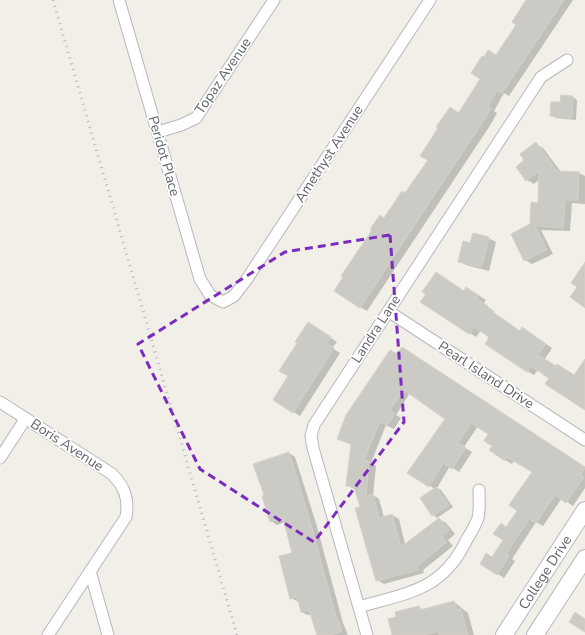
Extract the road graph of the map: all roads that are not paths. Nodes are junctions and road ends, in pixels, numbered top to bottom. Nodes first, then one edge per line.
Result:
1 (119, 0) edge
2 (274, 0) edge
3 (430, 0) edge
4 (567, 60) dead end
5 (158, 132) junction
6 (223, 302) joint
7 (388, 311) junction
8 (0, 402) edge
9 (26, 418) junction
10 (585, 440) edge
11 (0, 458) edge
12 (479, 490) dead end
13 (585, 510) edge
14 (585, 558) edge
15 (90, 571) junction
16 (359, 607) junction
17 (48, 635) edge
18 (108, 635) edge
19 (367, 635) edge
20 (504, 635) edge
21 (535, 635) edge

1 - 5 street, Peridot Place
2 - 5 street, Topaz Avenue
3 - 6 street, Amethyst Avenue
4 - 7 street, Landra Lane
5 - 6 street, Peridot Place
7 - 10 street, Pearl Island Drive
7 - 16 street, Landra Lane
8 - 9 street, Boris Avenue
9 - 11 street
9 - 15 street, Boris Avenue
12 - 16 street
13 - 20 main road, College Drive
14 - 21 main road, College Drive
15 - 17 street
15 - 18 street
16 - 19 street, Landra Lane

